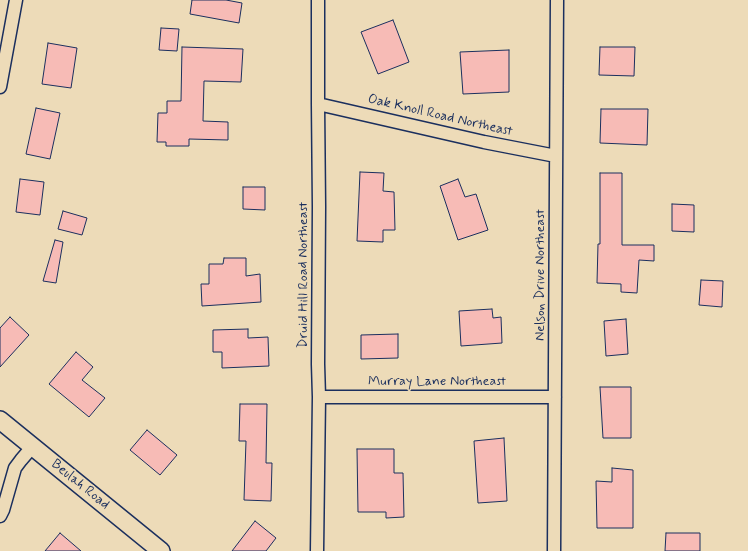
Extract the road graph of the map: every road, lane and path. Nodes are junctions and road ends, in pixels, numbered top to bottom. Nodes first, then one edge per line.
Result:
1 (16, 0) edge
2 (318, 0) edge
3 (557, 0) edge
4 (0, 87) edge
5 (318, 104) junction
6 (556, 156) junction
7 (319, 397) junction
8 (555, 397) junction
9 (0, 420) edge
10 (33, 446) junction
11 (0, 516) edge
12 (161, 551) edge
13 (317, 551) edge
14 (554, 551) edge

1 - 4 street
2 - 5 street, Druid Hill Road Northeast
3 - 6 street, Nelson Drive Northeast
5 - 6 street, Oak Knoll Road Northeast
5 - 7 street, Druid Hill Road Northeast
6 - 8 street, Nelson Drive Northeast
7 - 8 street, Murray Lane Northeast
7 - 13 street, Druid Hill Road Northeast
8 - 14 street, Nelson Drive Northeast
9 - 10 main road, Beulah Road
10 - 11 street
10 - 12 main road, Beulah Road

